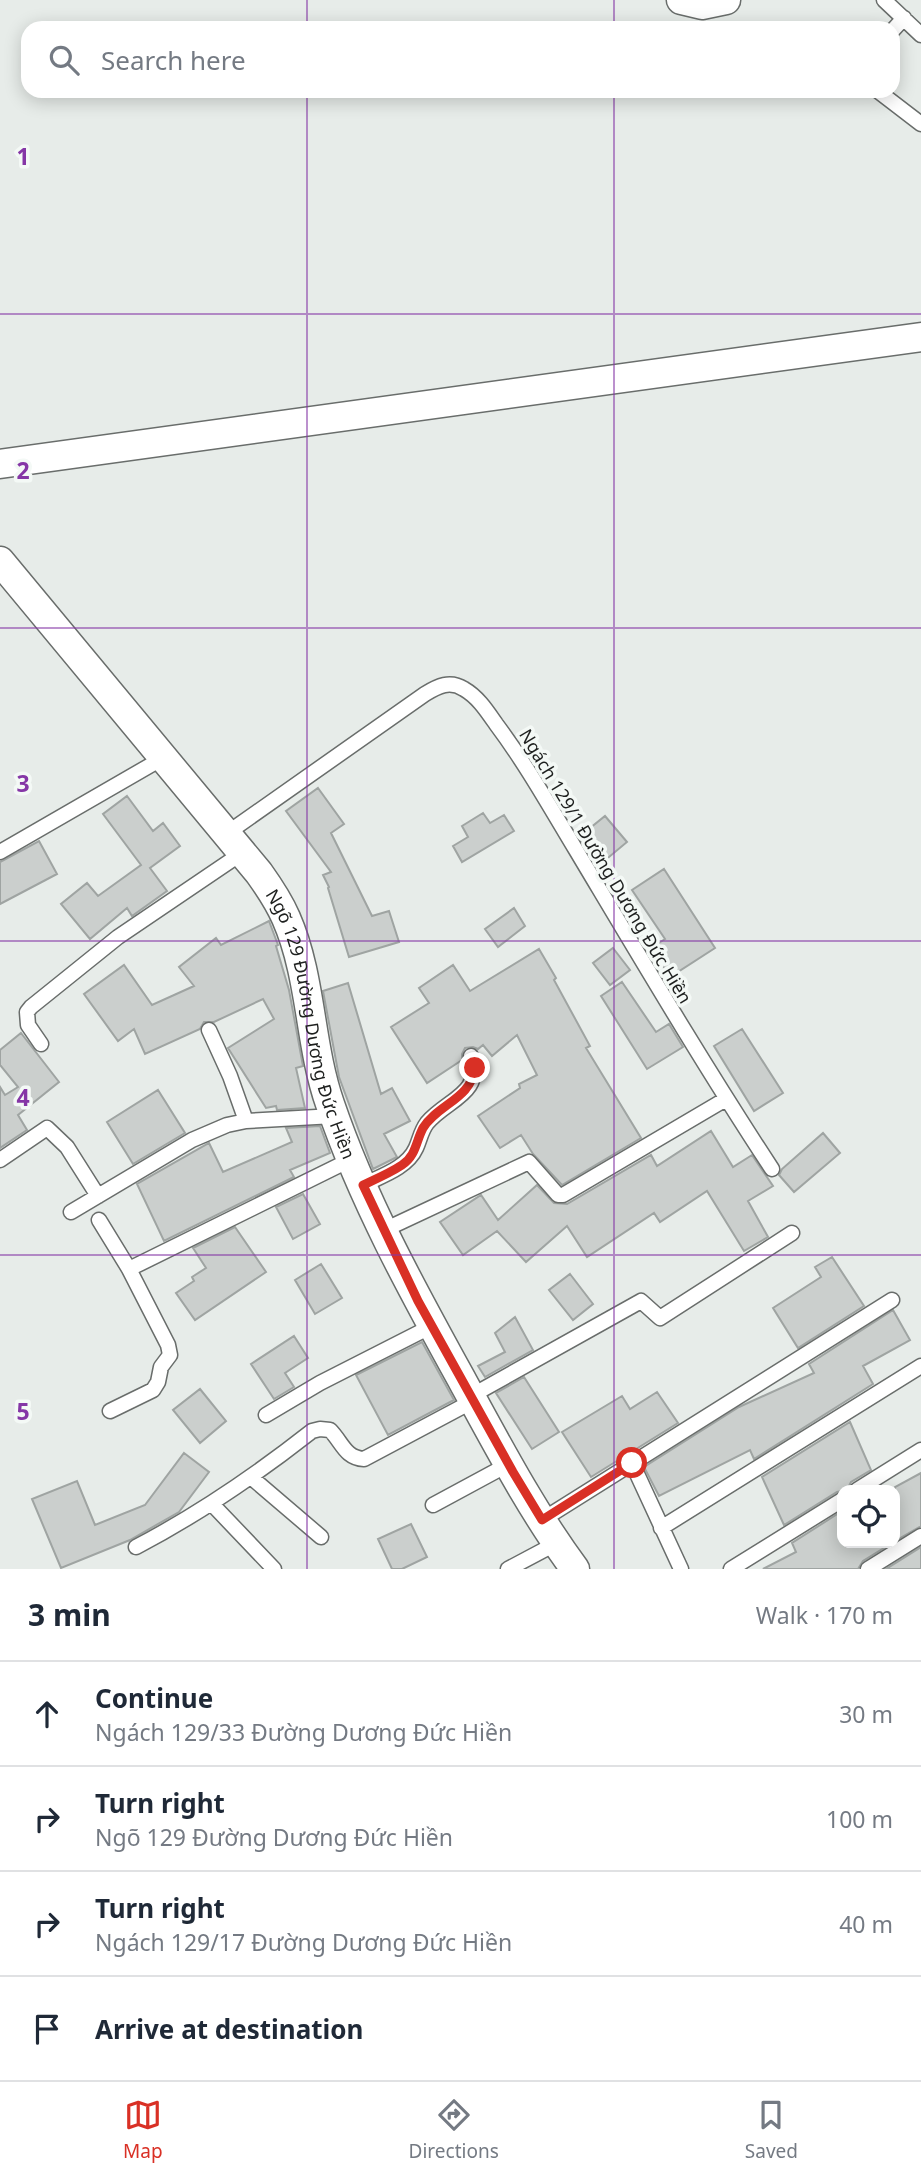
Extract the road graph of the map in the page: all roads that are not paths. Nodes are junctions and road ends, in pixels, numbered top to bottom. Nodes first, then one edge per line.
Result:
1 (681, 0) edge
2 (726, 0) edge
3 (884, 0) edge
4 (904, 18) junction
5 (900, 22) edge
6 (921, 34) edge
7 (886, 98) edge
8 (921, 124) edge
9 (921, 337) edge
10 (0, 464) edge
11 (0, 561) edge
12 (163, 758) junction
13 (234, 844) junction
14 (0, 852) edge
15 (209, 1030) dead end
16 (41, 1044) dead end
17 (471, 1056) dead end
18 (726, 1099) junction
19 (334, 1116) junction
20 (246, 1121) junction
21 (352, 1159) junction
22 (0, 1160) edge
23 (772, 1169) dead end
24 (363, 1185) junction
25 (98, 1196) junction
26 (71, 1212) dead end
27 (99, 1220) dead end
28 (384, 1230) junction
29 (792, 1233) dead end
30 (129, 1269) junction
31 (892, 1300) dead end
32 (432, 1326) junction
33 (921, 1366) edge
34 (472, 1398) junction
35 (110, 1410) dead end
36 (266, 1415) dead end
37 (921, 1450) edge
38 (632, 1463) junction
39 (509, 1464) junction
40 (252, 1478) junction
41 (865, 1485) edge
42 (837, 1503) edge
43 (212, 1504) junction
44 (433, 1505) dead end
45 (661, 1528) junction
46 (550, 1532) junction
47 (921, 1536) edge
48 (321, 1537) dead end
49 (136, 1547) dead end
50 (274, 1569) edge
51 (508, 1569) edge
52 (575, 1569) edge
53 (681, 1569) edge
54 (731, 1569) edge
55 (868, 1569) edge

1 - 2 street
3 - 4 lane
4 - 5 lane
4 - 6 lane
7 - 8 lane
9 - 10 street
11 - 12 street, Ngõ 129 Đường Dương Đức Hiền
12 - 13 street, Ngõ 129 Đường Dương Đức Hiền
12 - 14 lane
13 - 16 lane
13 - 18 lane, Ngách 129/1 Đường Dương Đức Hiền
13 - 19 street, Ngõ 129 Đường Dương Đức Hiền
15 - 20 lane
17 - 24 lane
18 - 23 lane, Ngách 129/1 Đường Dương Đức Hiền
18 - 28 lane
19 - 20 lane
19 - 21 street, Ngõ 129 Đường Dương Đức Hiền
20 - 25 lane
21 - 24 street, Ngõ 129 Đường Dương Đức Hiền
21 - 30 lane
22 - 25 lane
24 - 28 street, Ngõ 129 Đường Dương Đức Hiền
25 - 26 lane
27 - 30 lane
28 - 32 street, Ngõ 129 Đường Dương Đức Hiền
29 - 34 lane
30 - 35 lane
31 - 38 lane
32 - 34 street, Ngõ 129 Đường Dương Đức Hiền
32 - 36 lane
33 - 45 lane
34 - 39 street, Ngõ 129 Đường Dương Đức Hiền
34 - 40 lane
37 - 41 lane
38 - 45 lane
38 - 46 lane
39 - 44 lane
39 - 46 street, Ngõ 129 Đường Dương Đức Hiền
40 - 43 lane
40 - 48 lane
42 - 54 lane
43 - 49 lane
43 - 50 lane
45 - 53 lane
46 - 51 lane
46 - 52 street, Ngõ 129 Đường Dương Đức Hiền
47 - 55 lane

